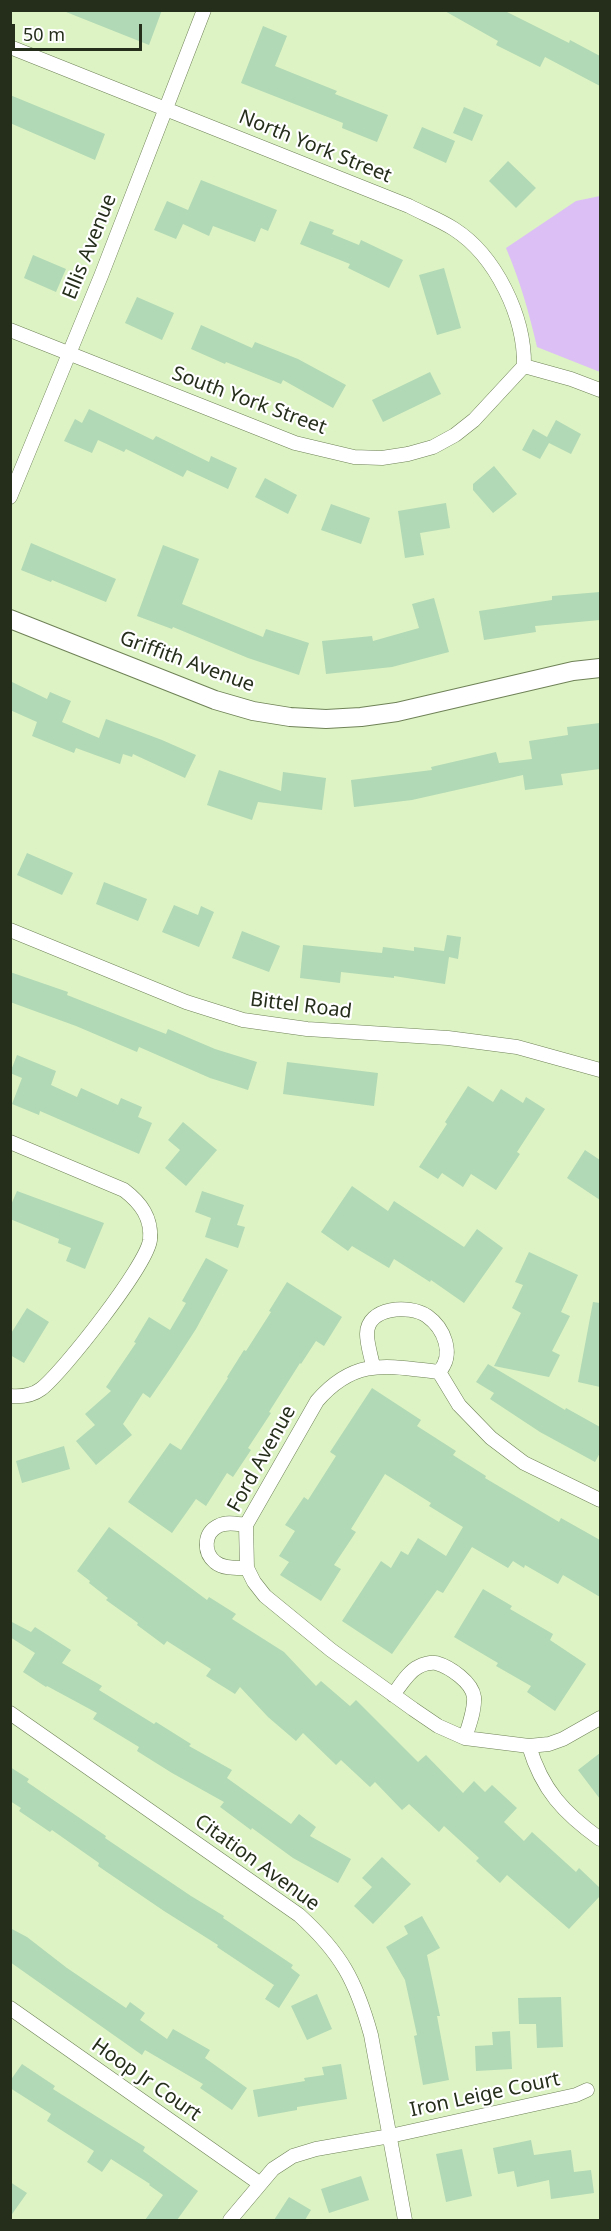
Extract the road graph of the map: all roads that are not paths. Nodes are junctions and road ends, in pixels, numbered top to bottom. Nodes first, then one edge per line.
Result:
1 (204, 10) edge
2 (10, 47) edge
3 (165, 108) junction
4 (10, 330) edge
5 (68, 354) junction
6 (524, 366) junction
7 (600, 390) edge
8 (10, 497) edge
9 (10, 619) edge
10 (600, 668) edge
11 (10, 930) edge
12 (600, 1070) edge
13 (10, 1142) edge
14 (374, 1366) junction
15 (439, 1372) junction
16 (10, 1396) edge
17 (600, 1500) edge
18 (246, 1525) junction
19 (247, 1568) junction
20 (393, 1695) junction
21 (10, 1713) edge
22 (600, 1718) edge
23 (465, 1738) junction
24 (529, 1746) junction
25 (600, 1839) edge
26 (10, 2008) edge
27 (587, 2090) dead end
28 (390, 2136) junction
29 (259, 2183) junction
30 (230, 2220) edge
31 (405, 2220) edge

1 - 3 street, Ellis Avenue
2 - 3 street, North York Street
3 - 5 street, Ellis Avenue
3 - 6 street, North York Street
4 - 5 street, South York Street
5 - 6 street, South York Street
5 - 8 street, Ellis Avenue
6 - 7 street
9 - 10 street, Griffith Avenue
11 - 12 street, Bittel Road
13 - 16 street
14 - 15 street, Ford Avenue
14 - 15 street
14 - 18 street, Ford Avenue
15 - 17 street
18 - 19 street, Ford Avenue
18 - 19 street
19 - 20 street
20 - 23 street
20 - 23 street
21 - 28 street, Citation Avenue
22 - 24 street
23 - 24 street
24 - 25 street
26 - 29 street, Hoop Jr Court
27 - 28 street, Iron Leige Court
28 - 29 street, Iron Leige Court
28 - 31 street, Citation Avenue
29 - 30 street, Iron Leige Court

